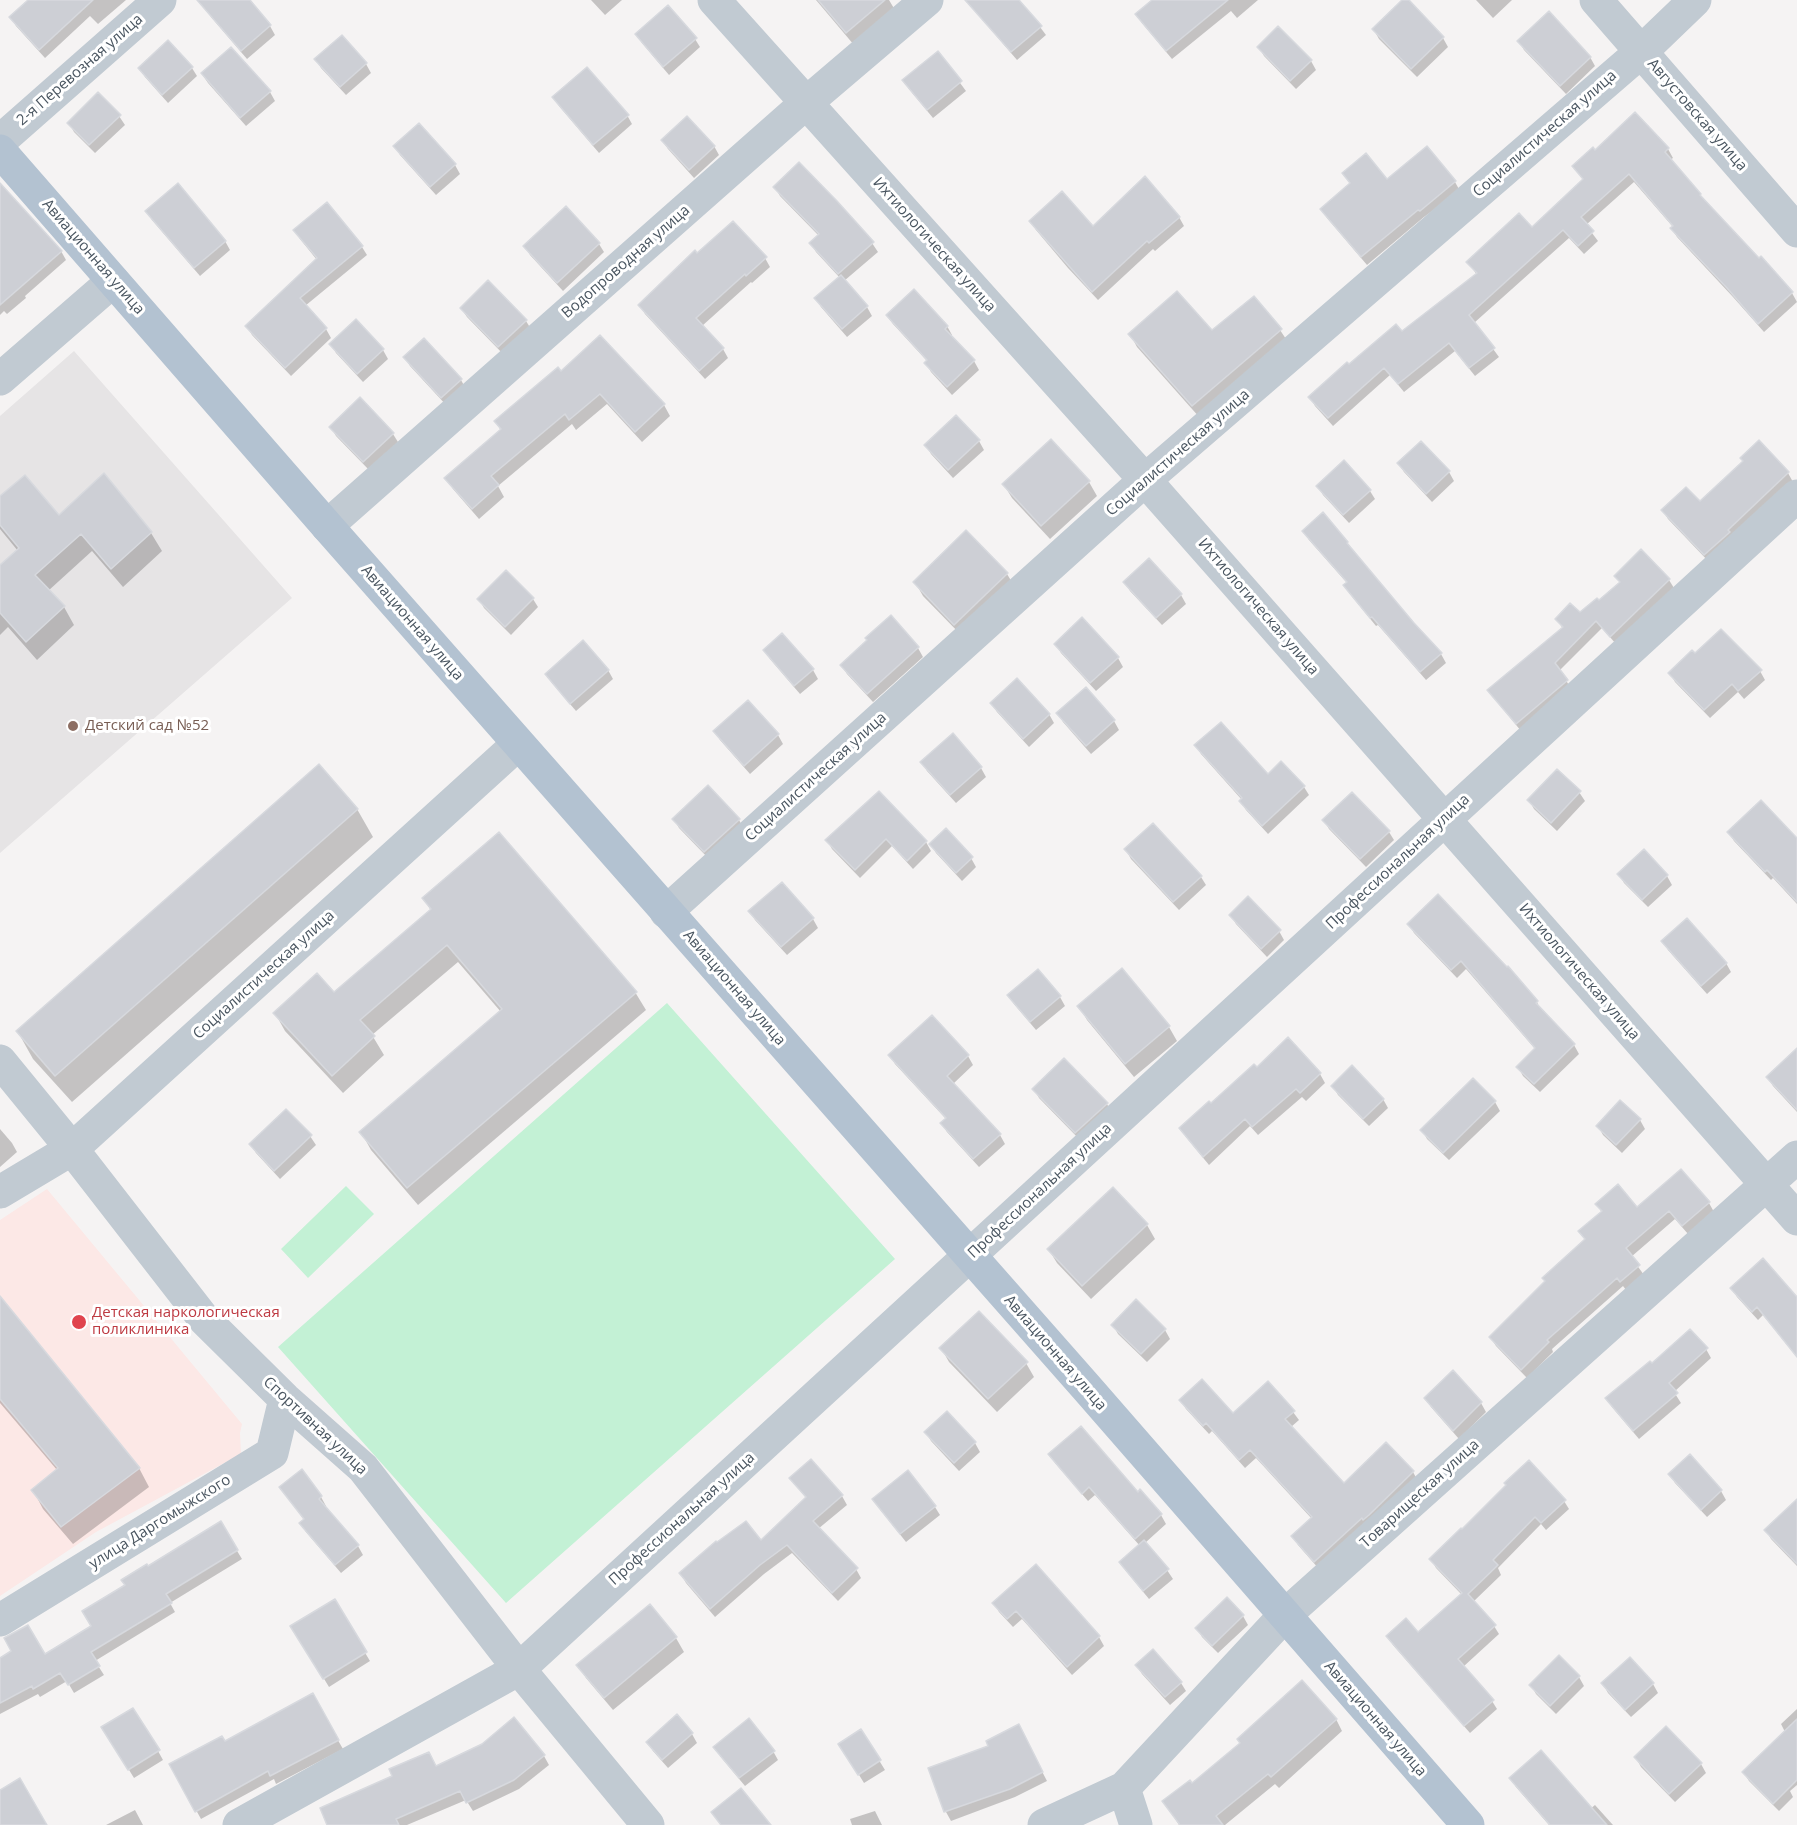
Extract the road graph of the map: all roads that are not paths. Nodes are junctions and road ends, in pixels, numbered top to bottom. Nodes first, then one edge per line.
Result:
1 (160, 0) edge
2 (714, 0) edge
3 (927, 0) edge
4 (1596, 0) edge
5 (1695, 0) edge
6 (1642, 51) junction
7 (806, 103) junction
8 (0, 141) edge
9 (0, 151) edge
10 (1797, 231) edge
11 (112, 281) junction
12 (0, 379) edge
13 (1145, 480) junction
14 (1797, 496) edge
15 (327, 526) junction
16 (518, 744) junction
17 (1444, 819) junction
18 (666, 912) junction
19 (0, 1061) edge
20 (72, 1149) junction
21 (1797, 1157) edge
22 (1766, 1184) junction
23 (0, 1192) edge
24 (1797, 1219) edge
25 (969, 1256) junction
26 (285, 1399) junction
27 (1284, 1616) junction
28 (0, 1620) edge
29 (519, 1669) junction
30 (1124, 1788) junction
31 (239, 1825) edge
32 (648, 1825) edge
33 (1044, 1825) edge
34 (1136, 1825) edge
35 (1468, 1825) edge

1 - 8 street, 2-я Перевозная улица
2 - 7 street, Ихтиологическая улица
3 - 7 street, Водопроводная улица
4 - 6 street, Августовская улица
5 - 6 street, Социалистическая улица
6 - 10 street, Августовская улица
6 - 13 street, Социалистическая улица
7 - 13 street, Ихтиологическая улица
7 - 15 street, Водопроводная улица
9 - 11 main road, Авиационная улица
11 - 12 street
11 - 15 main road, Авиационная улица
13 - 17 street, Ихтиологическая улица
13 - 18 street, Социалистическая улица
14 - 17 street, Профессиональная улица
15 - 16 main road, Авиационная улица
16 - 18 main road, Авиационная улица
16 - 20 street, Социалистическая улица
17 - 22 street, Ихтиологическая улица
17 - 25 street, Профессиональная улица
18 - 25 main road, Авиационная улица
19 - 20 street, Спортивная улица
20 - 23 street, Социалистическая улица
20 - 26 street, Спортивная улица
21 - 22 street, Товарищеская улица
22 - 24 street, Ихтиологическая улица
22 - 27 street, Товарищеская улица
25 - 27 main road, Авиационная улица
25 - 29 street, Профессиональная улица
26 - 28 street, улица Даргомыжского
26 - 29 street, Спортивная улица
27 - 30 street, Товарищеская улица
27 - 35 main road, Авиационная улица
29 - 31 street, Профессиональная улица
29 - 32 street, Спортивная улица
30 - 33 street, Товарищеская улица
30 - 34 street

